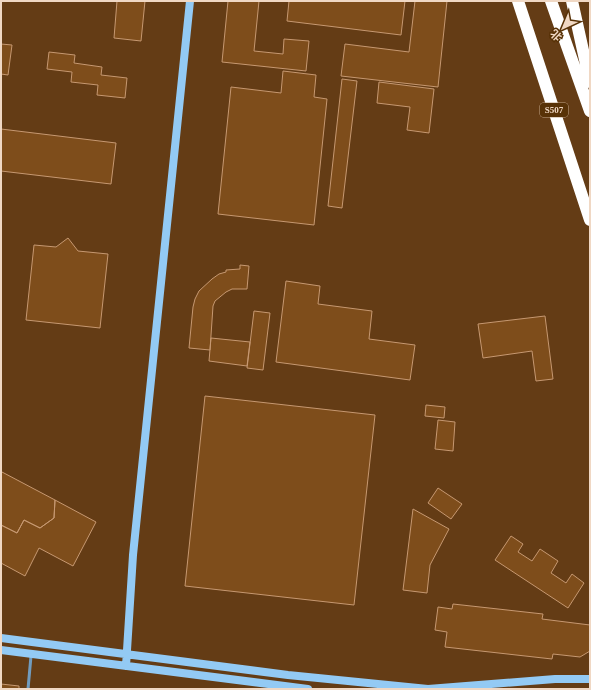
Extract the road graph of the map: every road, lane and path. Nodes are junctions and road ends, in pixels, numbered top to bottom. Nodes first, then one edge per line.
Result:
1 (190, 1) edge
2 (518, 1) edge
3 (551, 1) edge
4 (572, 1) edge
5 (590, 82) edge
6 (590, 111) edge
7 (590, 220) edge
8 (1, 638) edge
9 (1, 650) edge
10 (127, 653) junction
11 (31, 654) junction
12 (126, 666) junction
13 (590, 679) edge
14 (28, 689) edge
15 (308, 689) edge

1 - 10 main road
2 - 7 highway, S507
3 - 6 highway
4 - 5 highway
8 - 10 main road
9 - 11 main road
10 - 12 main road
10 - 13 main road
11 - 12 main road
11 - 14 lane
12 - 15 main road

